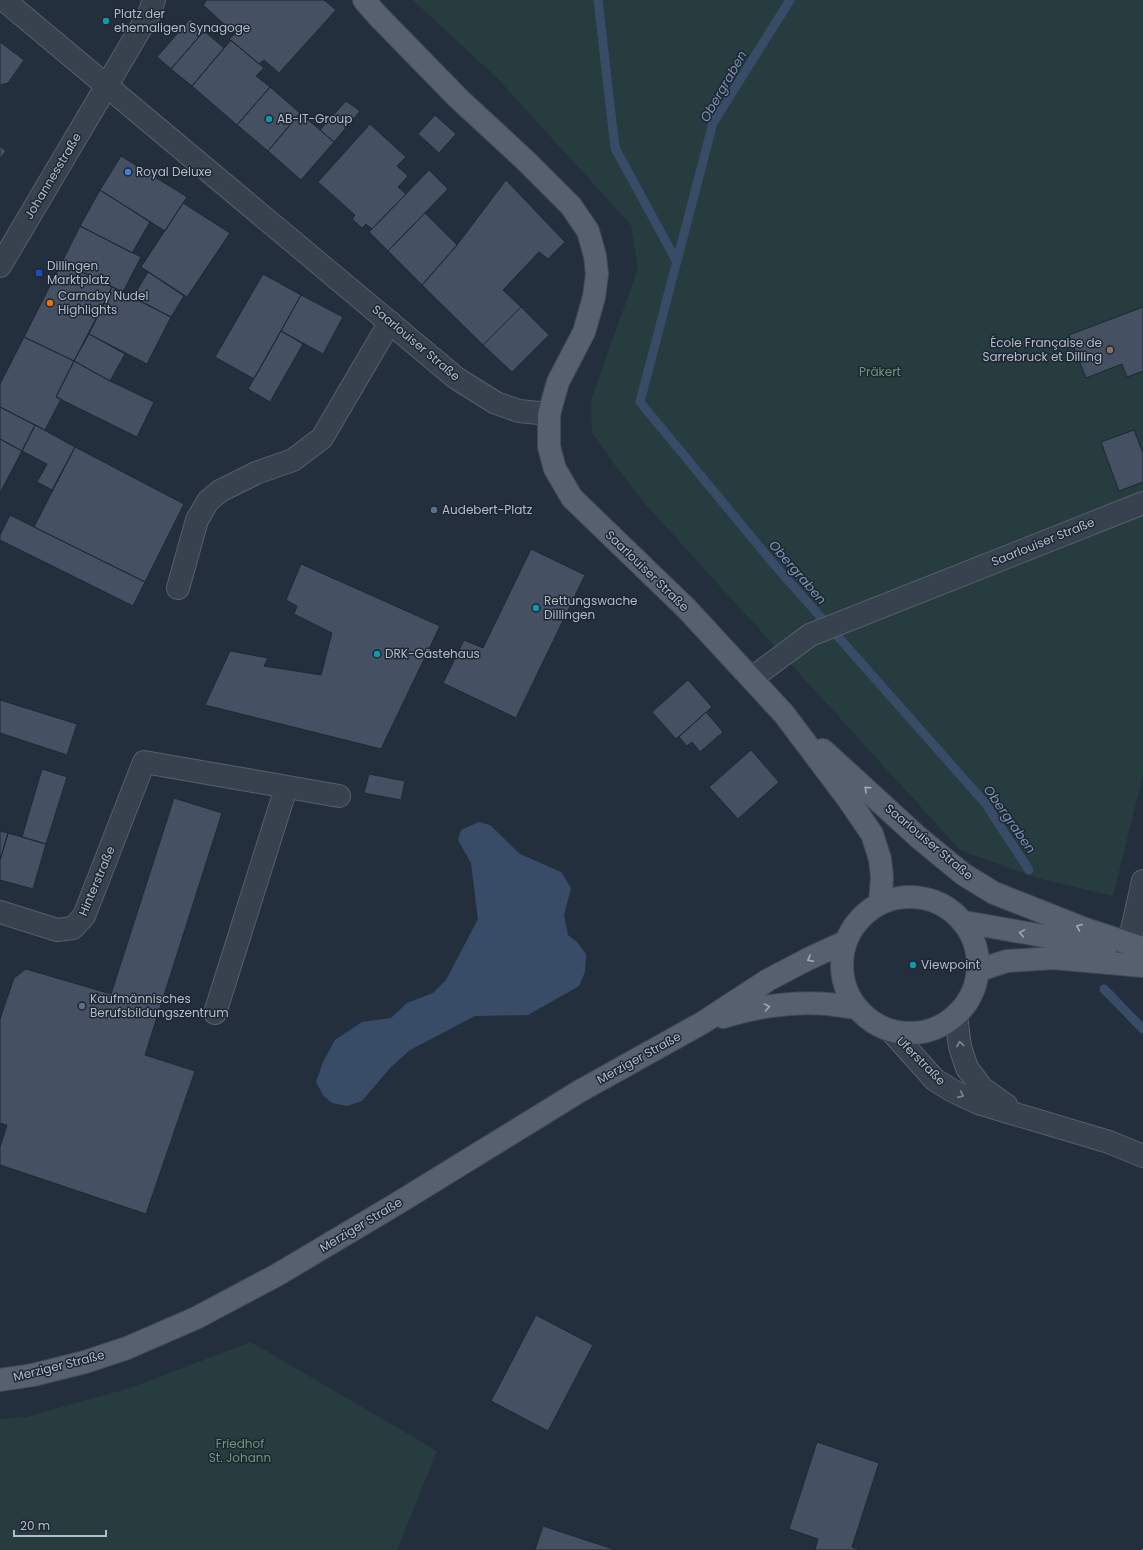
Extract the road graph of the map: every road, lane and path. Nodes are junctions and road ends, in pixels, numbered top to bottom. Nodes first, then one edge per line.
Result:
1 (4, 0) edge
2 (167, 0) edge
3 (364, 0) edge
4 (152, 7) edge
5 (107, 85) junction
6 (0, 266) edge
7 (390, 322) junction
8 (549, 414) junction
9 (1143, 503) edge
10 (178, 588) dead end
11 (752, 678) junction
12 (784, 714) junction
13 (286, 788) junction
14 (339, 796) dead end
15 (880, 859) junction
16 (1143, 881) edge
17 (912, 897) junction
18 (880, 904) junction
19 (0, 912) edge
20 (964, 922) junction
21 (845, 942) junction
22 (1138, 948) edge
23 (1143, 966) edge
24 (979, 970) junction
25 (856, 1008) junction
26 (215, 1013) dead end
27 (956, 1016) junction
28 (702, 1023) junction
29 (892, 1032) junction
30 (1018, 1114) junction
31 (1143, 1156) edge
32 (0, 1380) edge

1 - 5 street, Saarlouiser Straße
2 - 4 street
3 - 8 main road
4 - 5 street, Johannesstraße
5 - 6 street, Johannesstraße
5 - 7 street, Saarlouiser Straße
7 - 8 street, Saarlouiser Straße
7 - 10 street
8 - 11 main road, Saarlouiser Straße
9 - 11 street, Saarlouiser Straße
11 - 12 main road, Saarlouiser Straße
12 - 15 main road, Saarlouiser Straße
22 -> 12 main road, Saarlouiser Straße
13 - 14 street
13 - 19 street, Hinterstraße
13 - 26 street
15 - 17 main road, Saarlouiser Straße
15 - 18 main road, Saarlouiser Straße
16 - 22 street
17 - 18 main road
17 - 20 main road
18 - 21 main road
22 -> 20 main road
20 - 24 main road
21 - 25 main road
21 -> 28 main road, Merziger Straße
23 - 24 main road
24 - 27 main road
28 -> 25 main road, Merziger Straße
25 - 29 main road
27 - 29 main road
30 -> 27 street, Uferstraße
28 - 32 main road, Merziger Straße
29 -> 30 street, Uferstraße
30 - 31 street, Uferstraße

